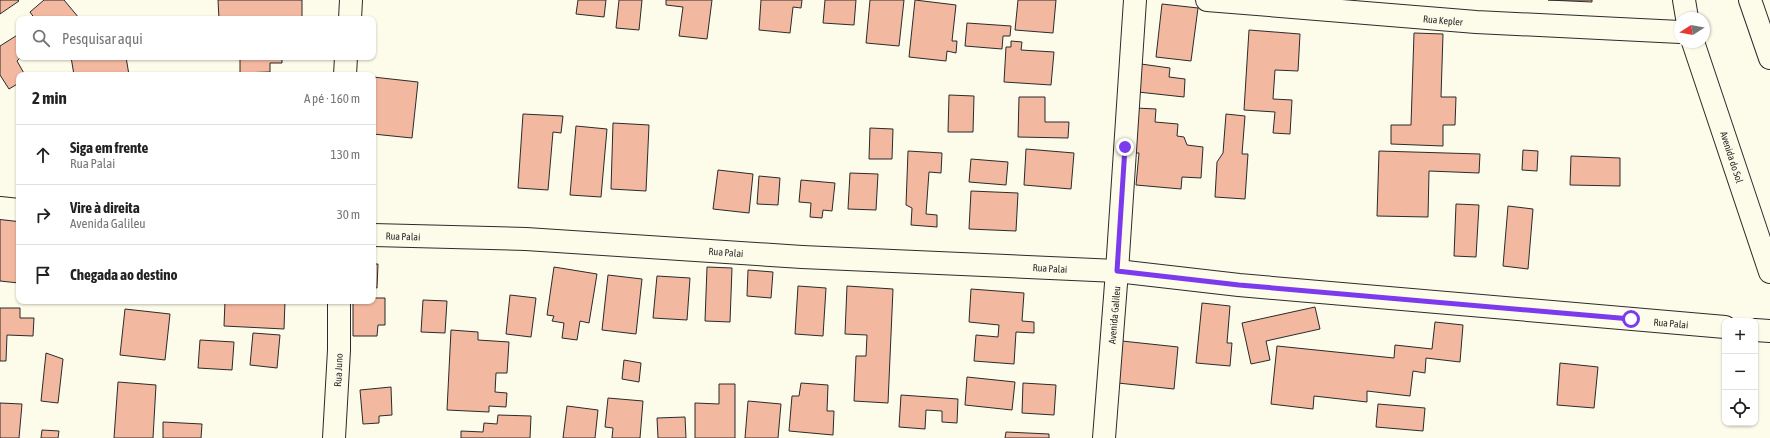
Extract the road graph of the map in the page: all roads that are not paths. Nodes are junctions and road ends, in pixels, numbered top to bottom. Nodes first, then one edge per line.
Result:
1 (351, 0) edge
2 (1135, 0) edge
3 (1207, 0) edge
4 (1684, 0) edge
5 (1750, 0) edge
6 (1686, 12) edge
7 (350, 16) edge
8 (1674, 32) edge
9 (1695, 48) edge
10 (1770, 58) edge
11 (346, 60) edge
12 (345, 72) edge
13 (0, 208) edge
14 (16, 210) edge
15 (376, 235) edge
16 (1117, 271) junction
17 (1770, 272) edge
18 (339, 304) edge
19 (1722, 327) edge
20 (1758, 330) edge
21 (1770, 331) edge
22 (334, 438) edge
23 (1104, 438) edge

1 - 7 street
2 - 16 street, Avenida Galileu
3 - 8 street, Rua Kepler
4 - 6 street
5 - 10 street
9 - 17 street, Avenida do Sol
11 - 12 street
13 - 14 street
15 - 16 street, Rua Palai
16 - 19 street, Rua Palai
16 - 23 street, Avenida Galileu
18 - 22 street, Rua Juno
20 - 21 street

